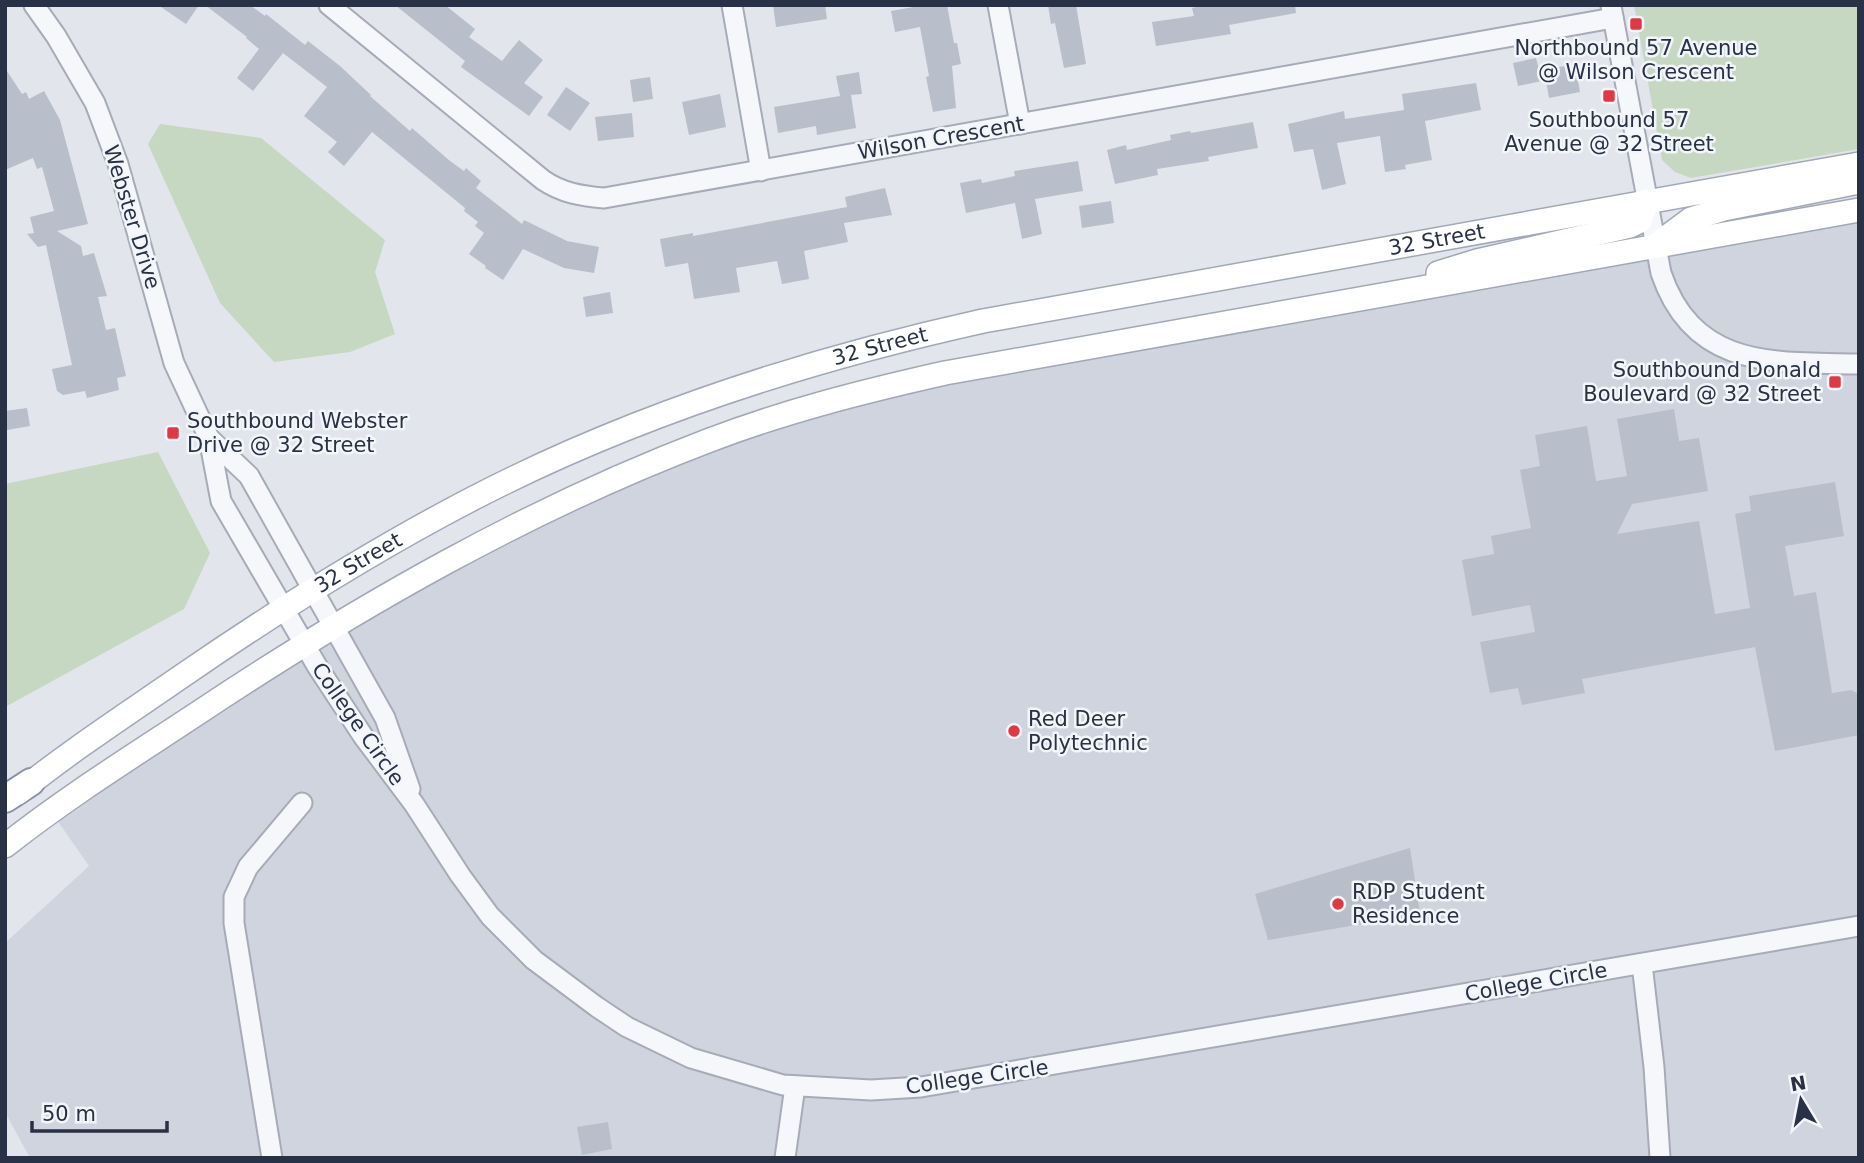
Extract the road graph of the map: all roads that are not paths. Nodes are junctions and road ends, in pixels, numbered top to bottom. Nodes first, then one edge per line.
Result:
1 (34, 5) edge
2 (329, 5) edge
3 (732, 5) edge
4 (998, 5) edge
5 (1612, 12) edge
6 (1020, 124) junction
7 (1859, 164) edge
8 (761, 171) junction
9 (1859, 182) edge
10 (1647, 201) junction
11 (1859, 210) edge
12 (1656, 245) junction
13 (1345, 303) junction
14 (1859, 364) edge
15 (209, 438) junction
16 (311, 590) junction
17 (282, 608) junction
18 (332, 626) junction
19 (303, 643) junction
20 (31, 782) joint
21 (5, 801) edge
22 (302, 803) dead end
23 (414, 804) junction
24 (5, 846) edge
25 (1859, 926) edge
26 (1642, 964) junction
27 (794, 1086) junction
28 (272, 1158) edge
29 (785, 1158) edge
30 (1660, 1158) edge

1 - 15 street, Webster Drive
2 - 8 street, Wilson Crescent
3 - 8 street
4 - 6 street
5 - 6 street, Wilson Crescent
5 - 10 street
6 - 8 street, Wilson Crescent
7 - 10 main road, 32 Street
9 - 12 main road
10 - 12 street
10 - 13 main road
10 - 16 main road, 32 Street
11 - 12 main road, 32 Street
12 - 13 main road, 32 Street
12 - 14 street
13 - 18 main road, 32 Street
15 - 16 street, Webster Drive
15 - 17 street, Webster Drive
16 - 17 main road, 32 Street
16 - 18 street, College Circle
17 - 19 street, College Circle
17 - 20 main road, 32 Street
18 - 19 main road, 32 Street
18 - 23 street, College Circle
19 - 23 street, College Circle
19 - 24 main road, 32 Street
20 - 21 highway
22 - 28 street
23 - 27 street, College Circle
25 - 26 street, College Circle
26 - 27 street, College Circle
26 - 30 street
27 - 29 street

